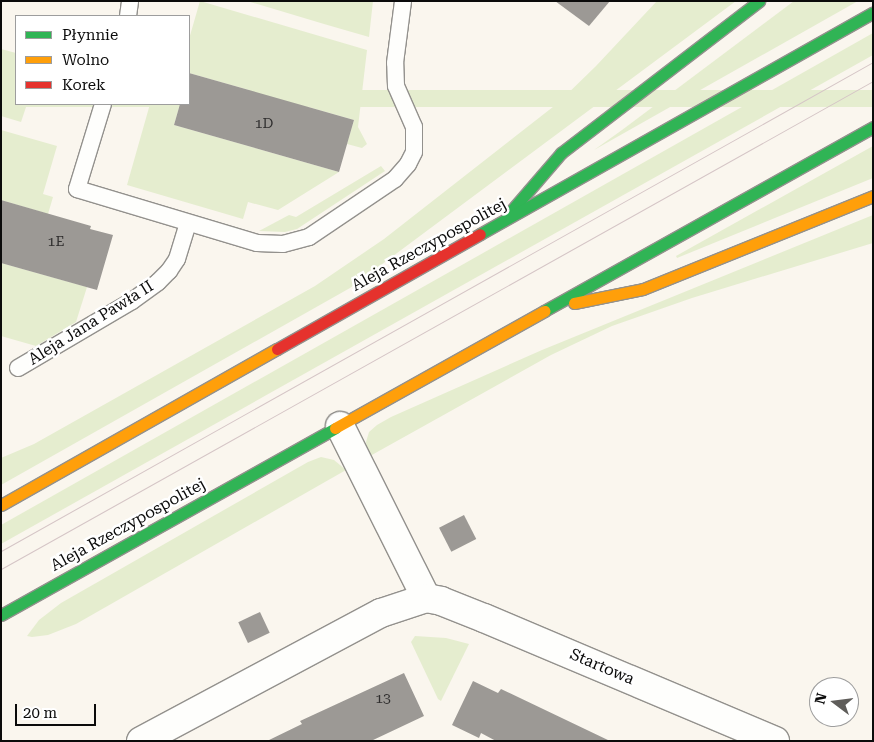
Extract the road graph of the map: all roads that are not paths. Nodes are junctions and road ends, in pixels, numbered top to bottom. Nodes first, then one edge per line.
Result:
1 (130, 1) edge
2 (403, 1) edge
3 (759, 1) edge
4 (873, 13) edge
5 (128, 15) edge
6 (103, 105) edge
7 (873, 127) edge
8 (873, 196) edge
9 (188, 224) junction
10 (500, 224) junction
11 (550, 308) junction
12 (18, 368) dead end
13 (340, 426) junction
14 (1, 505) edge
15 (426, 598) junction
16 (1, 615) edge
17 (141, 741) edge
18 (775, 741) edge

1 - 5 lane
2 - 9 lane
3 - 10 main road
4 - 10 main road, Aleja Rzeczypospolitej
6 - 9 lane
7 - 11 main road, Aleja Rzeczypospolitej
8 - 11 main road
9 - 12 lane, Aleja Jana Pawła II
10 - 14 main road, Aleja Rzeczypospolitej
11 - 13 main road, Aleja Rzeczypospolitej
13 - 15 street
13 - 16 main road, Aleja Rzeczypospolitej
15 - 17 street
15 - 18 street, Startowa

